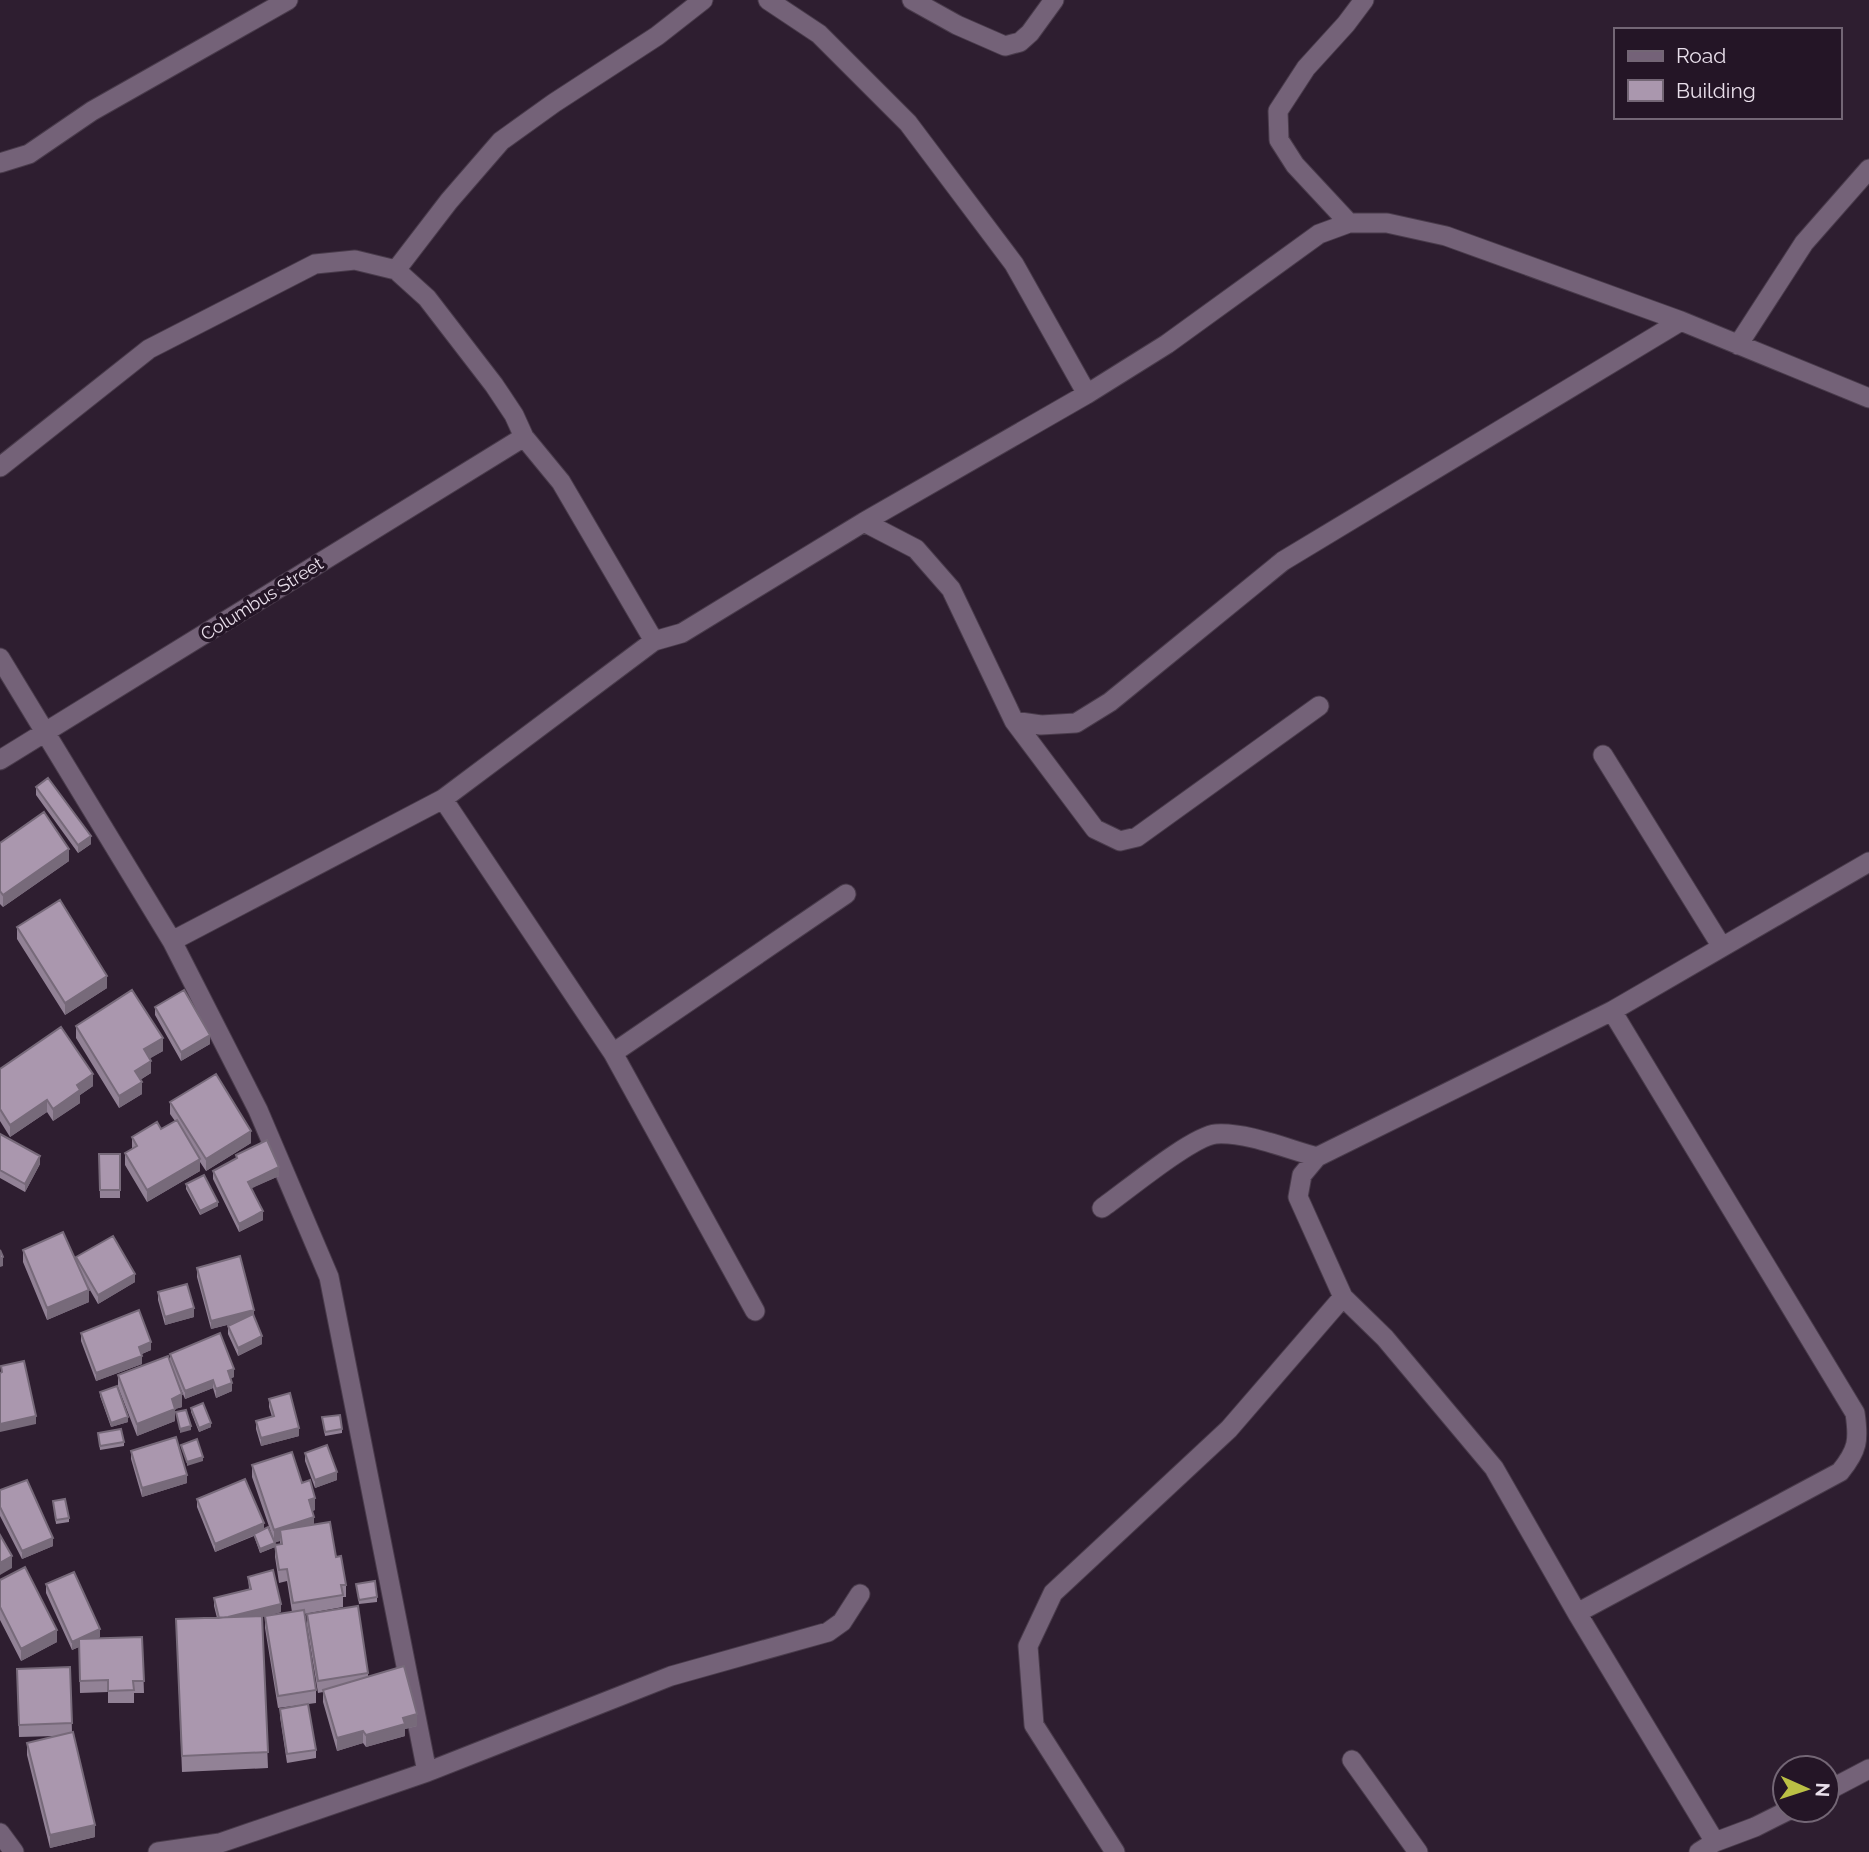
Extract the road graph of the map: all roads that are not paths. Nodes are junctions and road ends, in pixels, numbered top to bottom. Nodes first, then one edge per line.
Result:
1 (288, 0) edge
2 (703, 0) edge
3 (768, 0) edge
4 (912, 0) edge
5 (1054, 0) edge
6 (1364, 0) edge
7 (266, 5) edge
8 (0, 163) edge
9 (1869, 169) edge
10 (1349, 223) junction
11 (396, 270) junction
12 (1681, 321) junction
13 (1738, 345) junction
14 (1087, 394) junction
15 (1869, 398) edge
16 (524, 437) junction
17 (0, 467) edge
18 (864, 523) junction
19 (654, 641) junction
20 (0, 658) edge
21 (1319, 706) dead end
22 (1014, 721) junction
23 (46, 731) junction
24 (1603, 755) dead end
25 (0, 760) edge
26 (443, 799) junction
27 (1869, 862) edge
28 (846, 894) dead end
29 (172, 941) junction
30 (1722, 947) junction
31 (1612, 1011) junction
32 (613, 1053) junction
33 (1317, 1157) junction
34 (1102, 1208) dead end
35 (1343, 1297) junction
36 (755, 1311) dead end
37 (1864, 1436) edge
38 (860, 1594) dead end
39 (1577, 1613) junction
40 (1352, 1760) dead end
41 (1869, 1769) edge
42 (427, 1772) junction
43 (1841, 1784) edge
44 (1771, 1819) edge
45 (0, 1833) edge
46 (222, 1847) edge
47 (1707, 1847) edge
48 (14, 1852) edge
49 (158, 1852) edge
50 (1115, 1852) edge
51 (1418, 1852) edge

1 - 7 street
2 - 11 street
3 - 14 street
4 - 5 street
6 - 10 street
7 - 8 street
9 - 13 street
10 - 12 street
10 - 14 street
11 - 16 street
11 - 17 street
12 - 13 street
12 - 22 street
13 - 15 street
14 - 18 street
16 - 19 street
16 - 23 street, Columbus Street
18 - 19 street
18 - 22 street
19 - 26 street
20 - 23 street
21 - 22 street
23 - 25 street, Columbus Street
23 - 29 street
24 - 30 street
26 - 29 street
26 - 32 street
27 - 30 street
28 - 32 street
29 - 42 street
30 - 31 street
31 - 33 street
31 - 37 street
32 - 36 street
33 - 34 street
33 - 35 street
35 - 39 street
35 - 50 street
37 - 39 street
38 - 42 street
39 - 47 street
40 - 51 street
41 - 43 street
42 - 46 street
44 - 47 street
45 - 48 street
46 - 49 street

